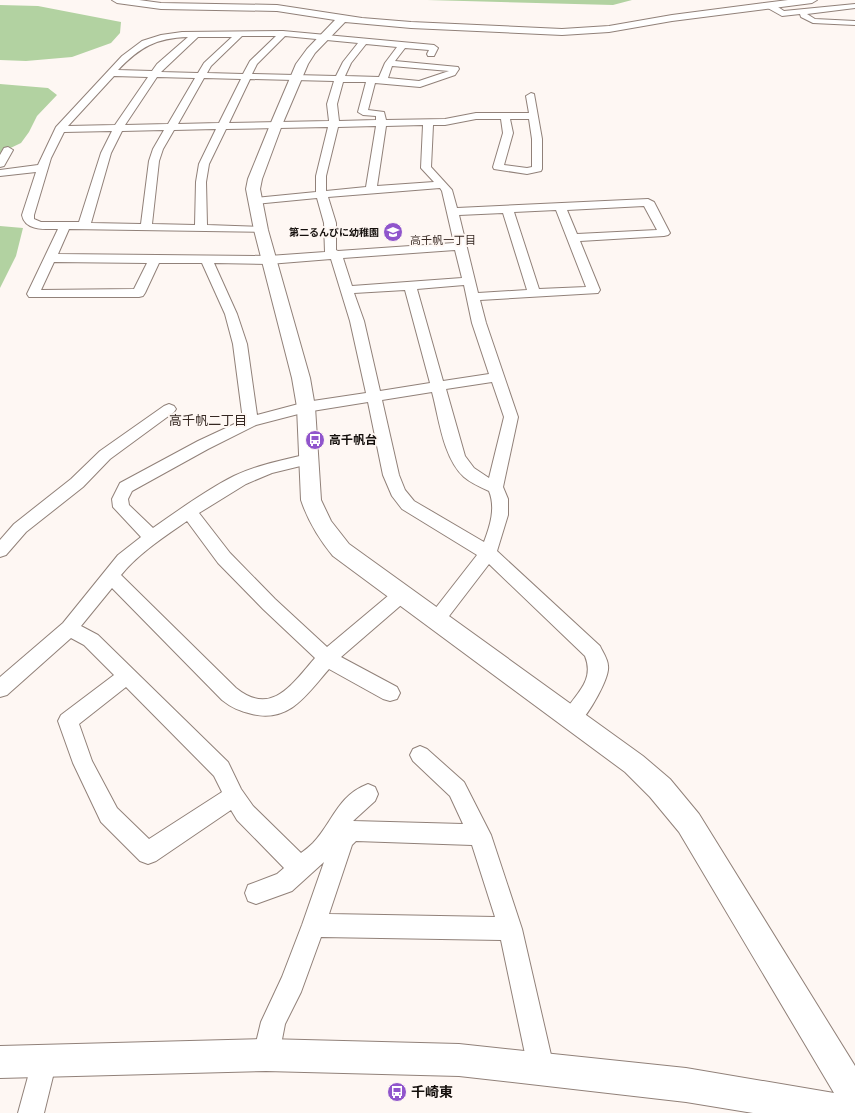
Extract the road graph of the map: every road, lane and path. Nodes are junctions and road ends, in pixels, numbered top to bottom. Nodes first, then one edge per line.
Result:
1 (118, 0) edge
2 (812, 0) edge
3 (769, 5) junction
4 (855, 6) edge
5 (800, 12) junction
6 (342, 18) junction
7 (855, 23) edge
8 (283, 33) junction
9 (240, 34) junction
10 (196, 35) junction
11 (324, 37) junction
12 (364, 41) junction
13 (403, 45) junction
14 (431, 54) dead end
15 (389, 63) junction
16 (111, 73) junction
17 (154, 74) junction
18 (201, 75) junction
19 (247, 76) junction
20 (296, 77) junction
21 (339, 79) junction
22 (371, 80) junction
23 (383, 80) junction
24 (531, 96) dead end
25 (505, 116) junction
26 (534, 116) junction
27 (428, 123) junction
28 (334, 124) junction
29 (381, 124) junction
30 (276, 125) junction
31 (222, 126) junction
32 (170, 127) junction
33 (118, 128) junction
34 (60, 129) junction
35 (8, 150) dead end
36 (0, 164) edge
37 (42, 168) junction
38 (0, 173) edge
39 (443, 186) junction
40 (371, 190) junction
41 (321, 194) junction
42 (255, 201) junction
43 (560, 207) junction
44 (507, 210) junction
45 (452, 212) junction
46 (65, 226) junction
47 (84, 226) junction
48 (146, 227) junction
49 (202, 229) junction
50 (261, 230) junction
51 (573, 238) junction
52 (460, 246) junction
53 (336, 256) junction
54 (50, 258) junction
55 (155, 259) junction
56 (207, 260) junction
57 (269, 260) junction
58 (469, 281) junction
59 (410, 286) junction
60 (348, 290) junction
61 (534, 293) junction
62 (473, 297) junction
63 (496, 377) junction
64 (436, 385) junction
65 (374, 396) junction
66 (306, 407) junction
67 (169, 409) dead end
68 (251, 422) junction
69 (308, 459) junction
70 (496, 487) junction
71 (190, 513) junction
72 (152, 537) junction
73 (0, 550) edge
74 (488, 553) junction
75 (112, 577) junction
76 (401, 595) junction
77 (437, 619) junction
78 (69, 628) junction
79 (327, 658) junction
80 (127, 676) junction
81 (0, 689) edge
82 (390, 693) dead end
83 (571, 718) junction
84 (420, 755) dead end
85 (368, 794) dead end
86 (234, 796) junction
87 (480, 835) junction
88 (300, 868) junction
89 (256, 893) dead end
90 (314, 925) junction
91 (510, 929) junction
92 (266, 1055) junction
93 (44, 1060) junction
94 (0, 1062) edge
95 (541, 1068) junction
96 (855, 1097) edge
97 (31, 1113) edge
98 (853, 1113) edge

1 - 6 street
2 - 3 street
3 - 5 street
3 - 6 street
4 - 5 street
5 - 7 street
6 - 11 street
8 - 9 street
8 - 11 street
8 - 19 street
9 - 10 street
9 - 18 street
10 - 16 street
10 - 17 street
11 - 12 street
11 - 20 street
12 - 13 street
12 - 21 street
13 - 14 street
13 - 15 street
15 - 23 street
15 - 23 street
16 - 17 street
16 - 34 street
17 - 18 street
17 - 33 street
18 - 19 street
18 - 32 street
19 - 20 street
19 - 31 street
20 - 21 street
20 - 30 street
21 - 22 street
21 - 28 street
22 - 23 street
22 - 29 street
24 - 26 street
25 - 26 street
25 - 26 street
25 - 27 street
27 - 29 street
27 - 39 street
28 - 29 street
28 - 30 street
28 - 41 street
29 - 40 street
30 - 31 street
30 - 42 street
31 - 32 street
31 - 49 street
32 - 33 street
32 - 48 street
33 - 34 street
33 - 47 street
34 - 37 street
35 - 36 street
37 - 38 street
37 - 46 street
39 - 40 street
39 - 45 street
40 - 41 street
41 - 42 street
41 - 53 street
42 - 50 street
43 - 44 street
43 - 51 street
43 - 51 street
44 - 45 street
44 - 61 street
45 - 52 street
46 - 47 street
46 - 54 street
47 - 48 street
48 - 49 street
49 - 50 street
50 - 57 street
51 - 61 street
52 - 53 street
52 - 58 street
53 - 57 street
53 - 60 street
54 - 55 street
54 - 55 street
55 - 56 street
56 - 57 street
56 - 68 street
57 - 66 street
58 - 59 street
58 - 62 street
59 - 60 street
59 - 64 street
60 - 65 street
61 - 62 street
62 - 63 street
63 - 64 street
63 - 70 street
64 - 65 street
64 - 70 street
65 - 66 street
65 - 74 street
66 - 68 street
66 - 69 street
67 - 73 street
68 - 72 street
69 - 71 street
69 - 76 street
70 - 74 street
71 - 72 street
71 - 79 street
72 - 75 street
74 - 77 street
74 - 83 street
75 - 78 street
75 - 79 street
76 - 77 street
76 - 79 street
77 - 83 street
78 - 80 street
78 - 81 street
79 - 82 street
80 - 86 street
80 - 86 street
83 - 96 street
84 - 87 street
85 - 88 street
86 - 88 street
87 - 90 street
87 - 91 street
88 - 89 street
90 - 91 street
90 - 92 street
91 - 95 street
92 - 93 street
92 - 95 street
93 - 94 street
93 - 97 street
95 - 98 street

